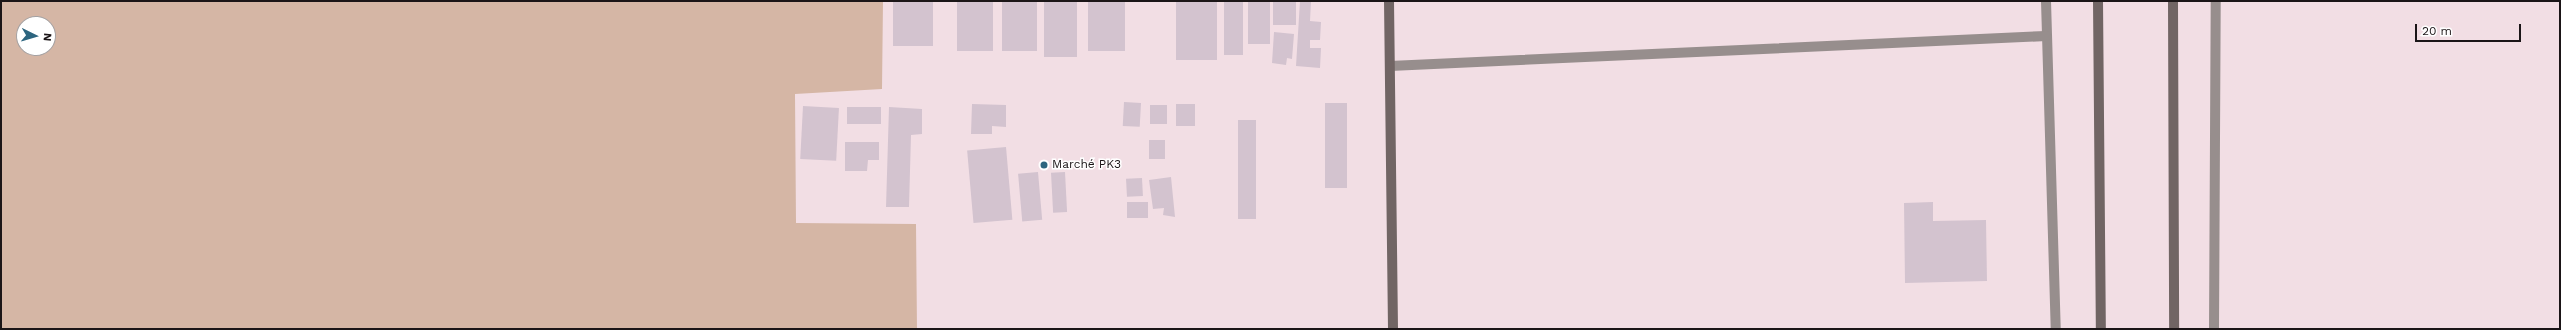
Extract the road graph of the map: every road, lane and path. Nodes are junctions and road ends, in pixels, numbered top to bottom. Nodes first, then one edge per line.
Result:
1 (1389, 1) edge
2 (2046, 1) edge
3 (2098, 1) edge
4 (2173, 1) edge
5 (2216, 1) edge
6 (2046, 36) junction
7 (1390, 66) junction
8 (1393, 329) edge
9 (2056, 329) edge
10 (2101, 329) edge
11 (2174, 329) edge
12 (2214, 329) edge

1 - 7 street
2 - 6 street
3 - 10 street
4 - 11 street
5 - 12 street
6 - 7 street
6 - 9 street
7 - 8 street

